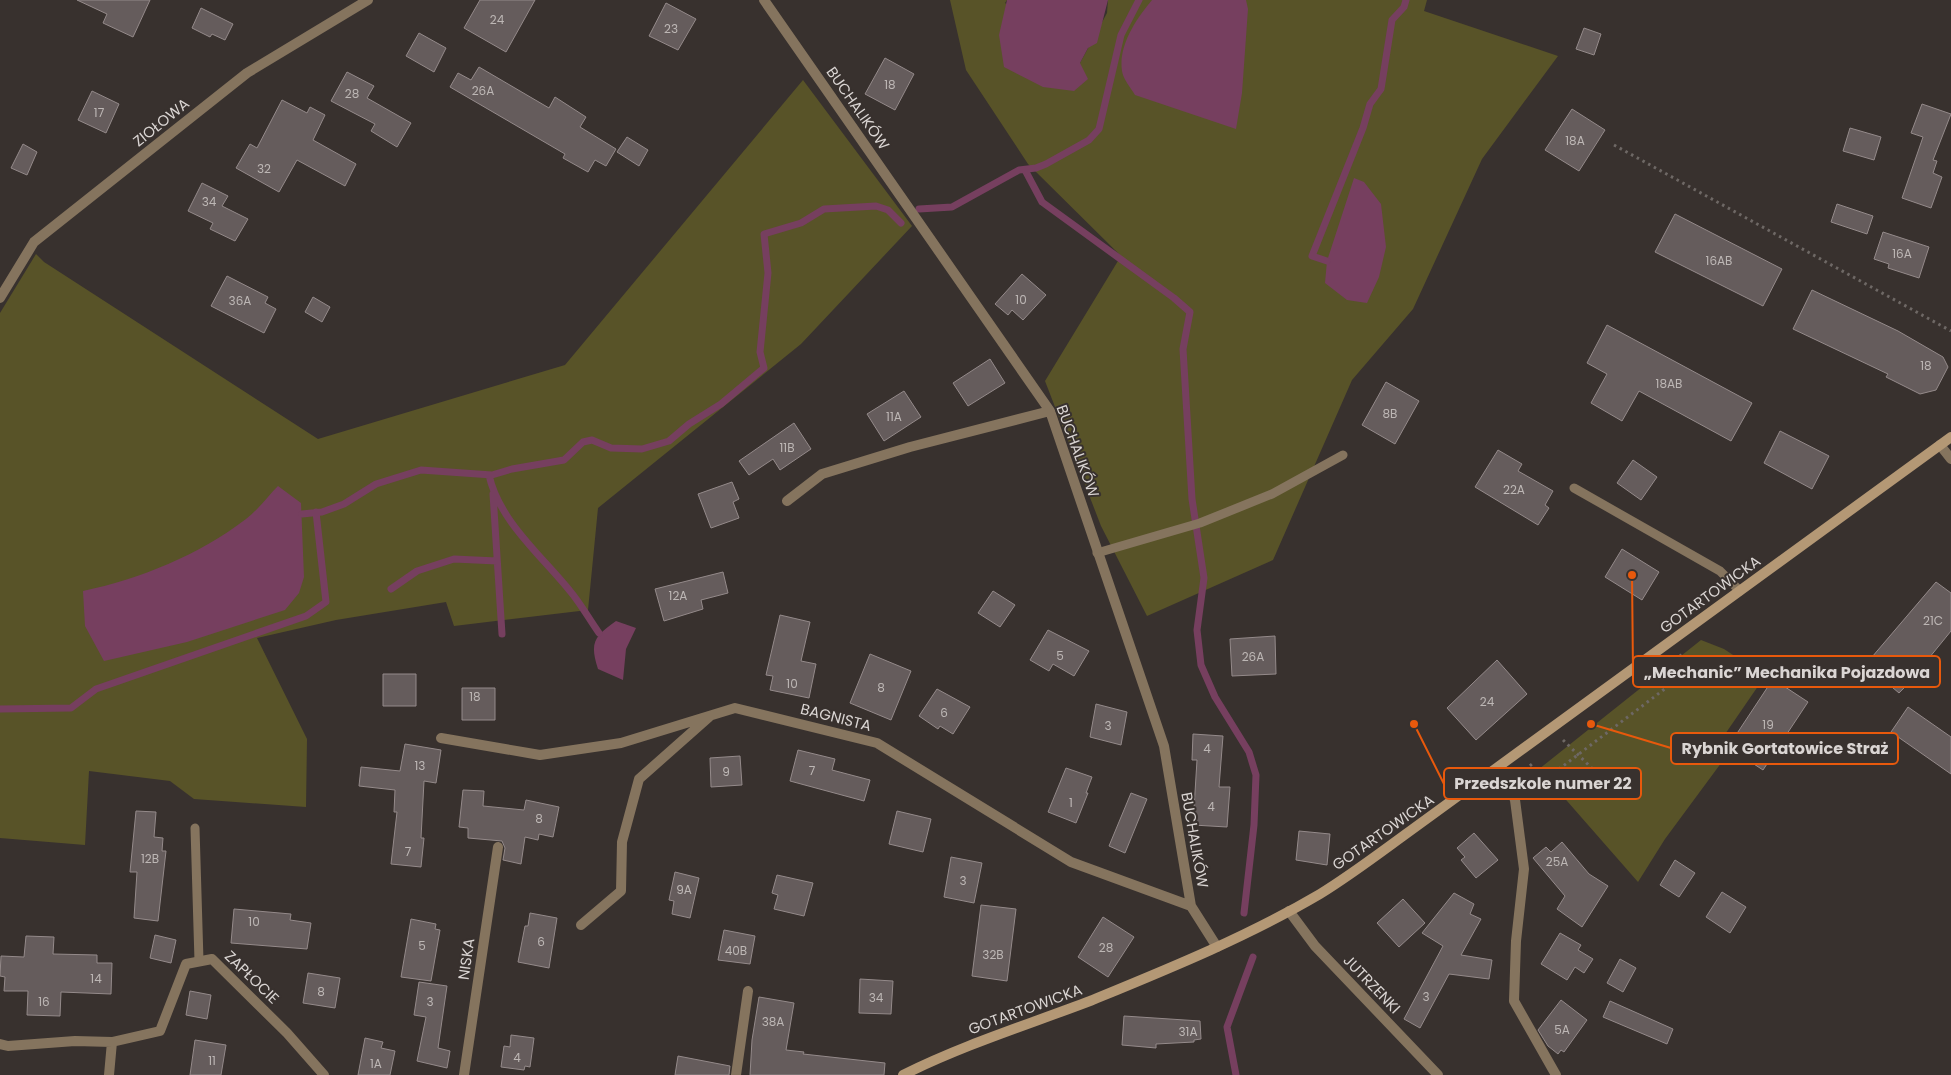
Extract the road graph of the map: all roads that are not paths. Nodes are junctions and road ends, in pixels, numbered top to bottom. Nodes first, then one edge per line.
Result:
1 (368, 0) edge
2 (764, 0) edge
3 (0, 298) edge
4 (1050, 411) junction
5 (1951, 437) edge
6 (1940, 445) junction
7 (1343, 455) dead end
8 (1951, 459) edge
9 (1574, 488) dead end
10 (787, 501) dead end
11 (1097, 553) junction
12 (1740, 591) junction
13 (712, 715) junction
14 (441, 738) dead end
15 (1500, 766) junction
16 (195, 828) dead end
17 (498, 847) dead end
18 (1191, 906) junction
19 (1289, 911) junction
20 (581, 925) dead end
21 (1216, 947) junction
22 (199, 962) junction
23 (748, 991) dead end
24 (112, 1042) junction
25 (0, 1044) edge
26 (109, 1075) edge
27 (324, 1075) edge
28 (464, 1075) edge
29 (736, 1075) edge
30 (903, 1075) edge
31 (1438, 1075) edge
32 (1556, 1075) edge

1 - 3 street, ZIOŁOWA
2 - 4 street, BUCHALIKÓW
4 - 10 street
4 - 11 street, BUCHALIKÓW
5 - 6 street, GOTARTOWICKA
6 - 8 street
6 - 12 street, GOTARTOWICKA
7 - 11 lane
9 - 12 lane
11 - 18 street, BUCHALIKÓW
12 - 15 street, GOTARTOWICKA
13 - 14 street, BAGNISTA
13 - 18 street, BAGNISTA
13 - 20 street
15 - 19 street, GOTARTOWICKA
15 - 32 street
16 - 22 lane
17 - 28 street, NISKA
18 - 21 street, BUCHALIKÓW
19 - 21 street, GOTARTOWICKA
19 - 31 street, JUTRZENKI
21 - 30 street, GOTARTOWICKA
22 - 24 street, ZAPŁOCIE
22 - 27 street, ZAPŁOCIE
23 - 29 street
24 - 25 street, ZAPŁOCIE
24 - 26 street

